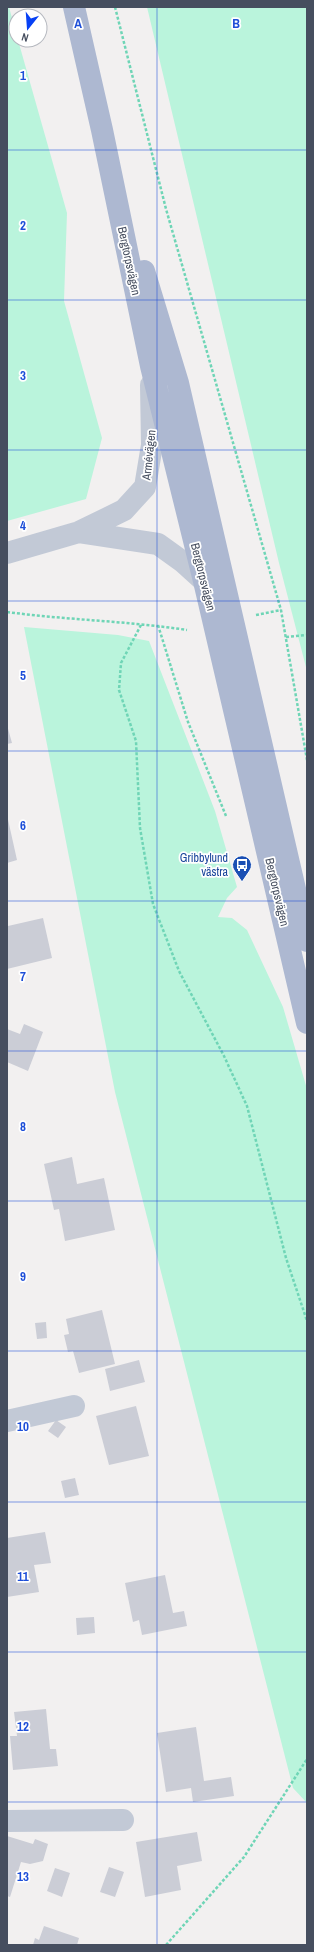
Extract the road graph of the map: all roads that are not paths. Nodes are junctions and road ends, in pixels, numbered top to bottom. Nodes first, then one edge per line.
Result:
1 (74, 7) edge
2 (102, 130) junction
3 (151, 366) junction
4 (79, 532) junction
5 (7, 553) edge
6 (204, 581) junction
7 (307, 941) edge
8 (307, 1023) edge
9 (74, 1406) dead end
10 (7, 1421) edge
11 (123, 1820) dead end
12 (7, 1821) edge

1 - 2 main road, Bergtorpsvägen
2 - 3 main road, Bergtorpsvägen
2 - 7 main road, Bergtorpsvägen
3 - 4 street, Armévägen
3 - 6 main road, Bergtorpsvägen
4 - 5 street, Armévägen
4 - 6 street, Armévägen
6 - 8 main road, Bergtorpsvägen
9 - 10 street
11 - 12 street

